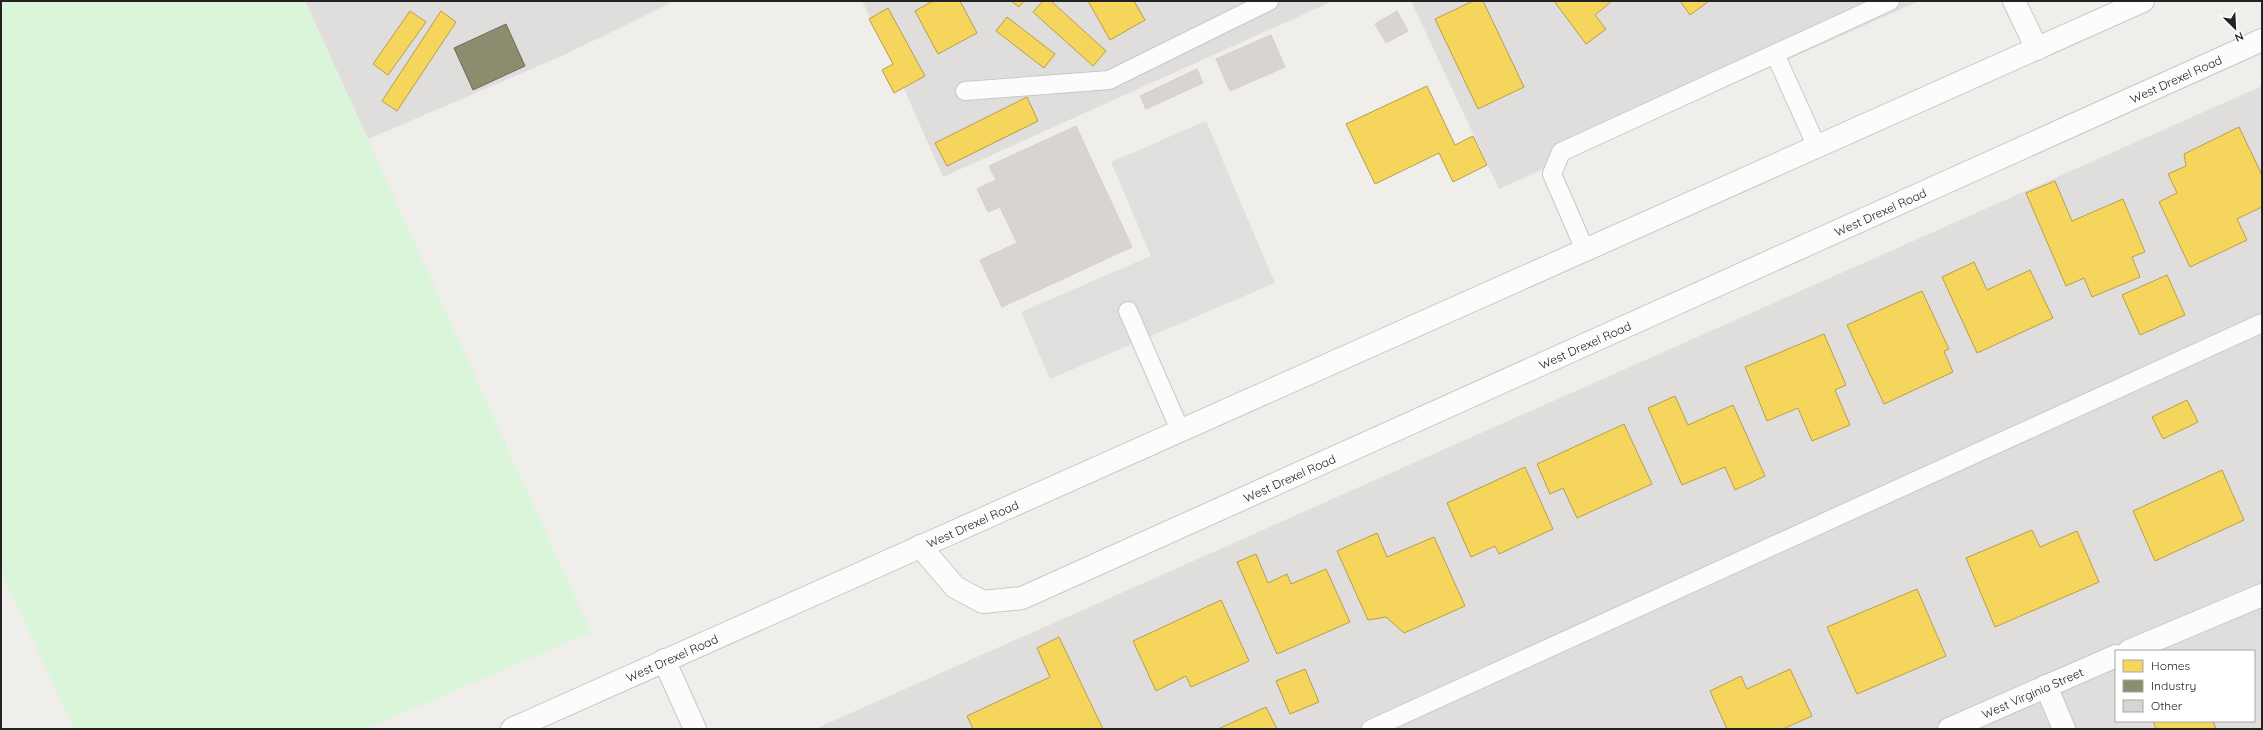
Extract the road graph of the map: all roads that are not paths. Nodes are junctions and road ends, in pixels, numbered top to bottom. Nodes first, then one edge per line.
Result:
1 (1269, 1) edge
2 (1890, 1) edge
3 (2014, 1) edge
4 (2143, 1) edge
5 (2262, 40) edge
6 (2037, 49) junction
7 (1775, 54) junction
8 (965, 91) dead end
9 (1817, 147) junction
10 (1585, 250) junction
11 (1128, 311) dead end
12 (2262, 323) edge
13 (1180, 430) junction
14 (920, 546) junction
15 (2262, 595) edge
16 (2131, 650) edge
17 (2115, 656) edge
18 (664, 660) junction
19 (2046, 686) junction
20 (512, 729) edge
21 (695, 729) edge
22 (1371, 729) edge
23 (1949, 729) edge
24 (2064, 729) edge

1 - 8 lane
2 - 7 lane
3 - 6 street
4 - 6 street, West Drexel Road
5 - 14 street, West Drexel Road
6 - 9 street, West Drexel Road
7 - 9 lane
7 - 10 lane
9 - 10 street, West Drexel Road
10 - 13 street, West Drexel Road
11 - 13 lane
12 - 22 lane
13 - 14 street, West Drexel Road
14 - 18 street, West Drexel Road
15 - 16 street
17 - 19 street, West Virginia Street
18 - 20 street, West Drexel Road
18 - 21 street
19 - 23 street, West Virginia Street
19 - 24 street

